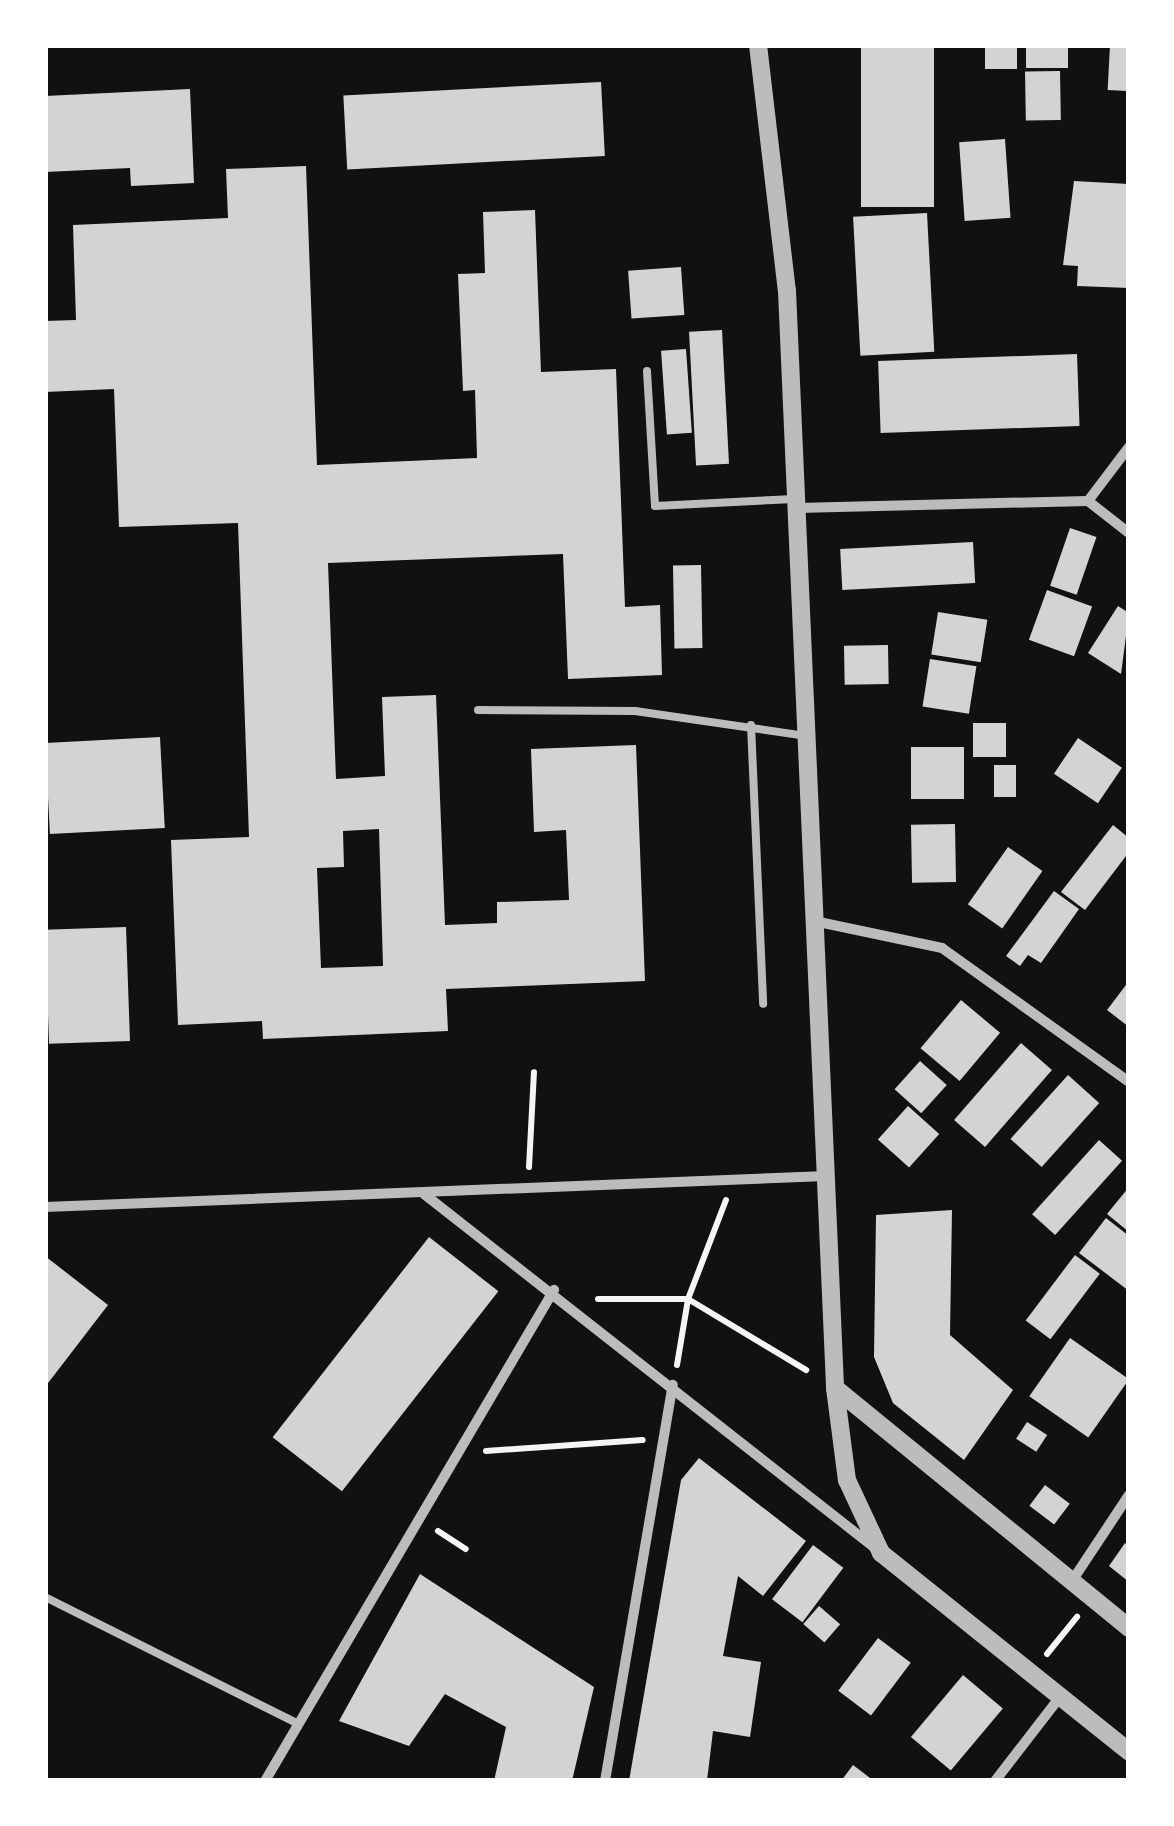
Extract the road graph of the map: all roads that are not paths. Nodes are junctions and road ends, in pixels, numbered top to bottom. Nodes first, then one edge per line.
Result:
1 (758, 45) edge
2 (647, 371) dead end
3 (1129, 447) edge
4 (1088, 500) junction
5 (797, 504) junction
6 (1129, 533) edge
7 (478, 710) dead end
8 (751, 725) junction
9 (806, 736) junction
10 (814, 921) junction
11 (763, 1004) dead end
12 (1129, 1082) edge
13 (826, 1176) junction
14 (424, 1194) junction
15 (45, 1207) edge
16 (554, 1290) junction
17 (673, 1386) junction
18 (834, 1388) junction
19 (1129, 1494) edge
20 (880, 1553) junction
21 (1072, 1582) junction
22 (45, 1597) edge
23 (1129, 1628) edge
24 (1060, 1697) junction
25 (299, 1724) junction
26 (1129, 1752) edge
27 (266, 1781) edge
28 (605, 1781) edge
29 (996, 1781) edge

1 - 5 street
2 - 5 lane
3 - 4 street
4 - 5 street
4 - 6 street
5 - 9 street
7 - 8 lane
8 - 9 lane
8 - 11 lane
9 - 10 street
10 - 12 street
10 - 13 street
13 - 14 street
13 - 18 street
14 - 15 street
14 - 16 street
16 - 17 street
16 - 25 street
17 - 20 street
17 - 28 street
18 - 20 street
18 - 21 street
19 - 21 street
20 - 24 street
21 - 23 street
22 - 25 lane
24 - 26 street
24 - 29 street
25 - 27 street

